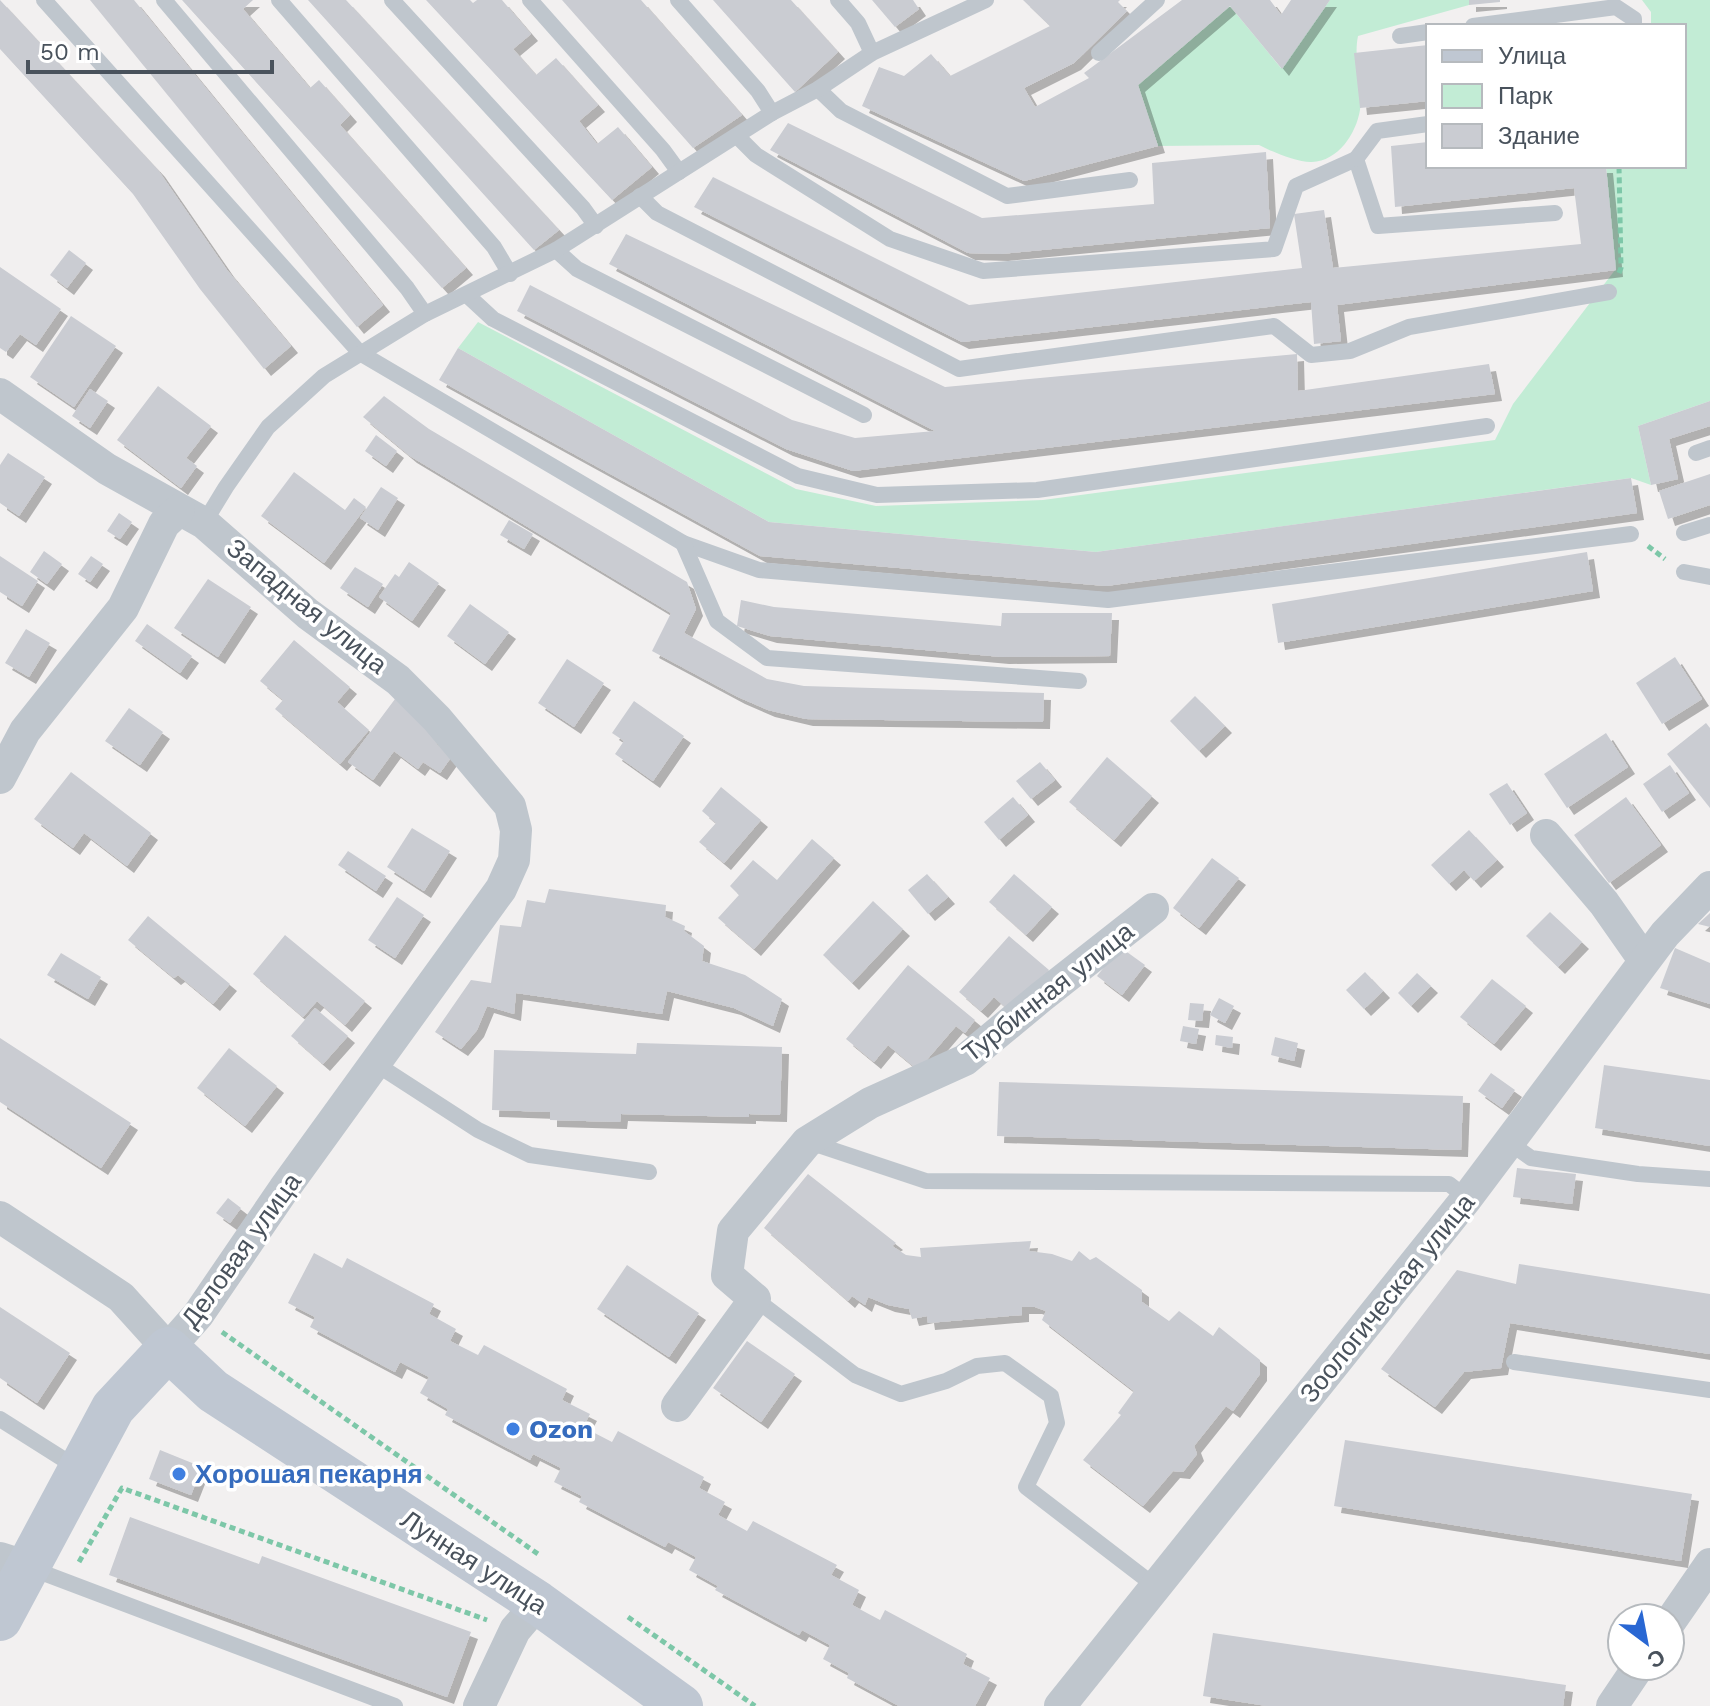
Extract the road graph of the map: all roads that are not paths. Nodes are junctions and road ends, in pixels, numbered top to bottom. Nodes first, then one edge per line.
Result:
1 (44, 0) edge
2 (164, 0) edge
3 (279, 0) edge
4 (392, 0) edge
5 (530, 0) edge
6 (678, 0) edge
7 (838, 0) edge
8 (986, 0) edge
9 (1157, 0) edge
10 (957, 6) edge
11 (1488, 24) edge
12 (1634, 24) edge
13 (1426, 32) edge
14 (1400, 36) dead end
15 (872, 53) junction
16 (1099, 53) dead end
17 (818, 89) junction
18 (772, 113) junction
19 (1426, 124) edge
20 (738, 137) junction
21 (1356, 159) junction
22 (679, 172) junction
23 (1130, 180) dead end
24 (640, 196) junction
25 (1555, 213) dead end
26 (596, 226) junction
27 (556, 250) junction
28 (510, 274) junction
29 (1609, 292) road end
30 (467, 295) junction
31 (425, 314) junction
32 (360, 353) junction
33 (0, 394) edge
34 (864, 415) dead end
35 (1487, 426) dead end
36 (192, 517) junction
37 (1710, 525) edge
38 (1684, 533) dead end
39 (1631, 534) road end
40 (683, 543) junction
41 (1684, 572) road end
42 (1710, 577) edge
43 (1079, 681) dead end
44 (0, 778) edge
45 (1546, 835) dead end
46 (1710, 887) edge
47 (501, 889) joint
48 (1153, 909) dead end
49 (1644, 960) junction
50 (376, 1064) junction
51 (807, 1142) junction
52 (1510, 1143) junction
53 (649, 1172) dead end
54 (1710, 1179) edge
55 (1467, 1198) junction
56 (0, 1217) edge
57 (755, 1299) junction
58 (168, 1349) junction
59 (1514, 1362) dead end
60 (1710, 1390) edge
61 (677, 1406) dead end
62 (0, 1419) edge
63 (80, 1470) junction
64 (1710, 1564) edge
65 (32, 1569) edge
66 (1155, 1586) junction
67 (1684, 1602) edge
68 (527, 1617) junction
69 (0, 1619) edge
70 (1628, 1682) edge
71 (395, 1706) edge
72 (479, 1706) edge
73 (681, 1706) edge
74 (1060, 1706) edge
75 (1612, 1706) edge

1 - 32 lane
2 - 31 lane
3 - 28 lane
4 - 26 lane
5 - 22 lane
6 - 18 lane
7 - 15 lane
8 - 10 lane
9 - 16 lane
10 - 15 lane
11 - 12 lane
13 - 14 lane
15 - 17 lane
17 - 18 lane
17 - 23 lane
18 - 20 lane
19 - 21 lane
20 - 21 lane
20 - 22 lane
21 - 25 lane
22 - 24 lane
24 - 26 lane
24 - 29 lane
26 - 27 lane
27 - 28 lane
27 - 34 lane
28 - 30 lane
30 - 31 lane
30 - 35 lane
31 - 32 lane
32 - 36 lane
32 - 40 lane
33 - 36 street, Западная улица
36 - 44 street
36 - 47 street, Западная улица
37 - 38 lane
39 - 40 lane
40 - 43 lane
41 - 42 lane
45 - 49 street
46 - 49 street, Зоологическая улица
47 - 50 street, Деловая улица
48 - 51 street, Турбинная улица
49 - 52 street, Зоологическая улица
50 - 53 lane
50 - 58 street, Деловая улица
51 - 55 lane
51 - 57 street, Турбинная улица
52 - 54 lane
52 - 55 street, Зоологическая улица
55 - 66 street, Зоологическая улица
56 - 58 street, Лунная улица
57 - 61 street
57 - 66 lane
58 - 63 street, Деловая улица
58 - 68 street, Лунная улица
59 - 60 lane
62 - 63 lane
63 - 65 street, Деловая улица
64 - 67 street
65 - 69 street, Деловая улица
65 - 71 lane
66 - 74 street, Зоологическая улица
68 - 72 street
68 - 73 street, Лунная улица
70 - 75 street

